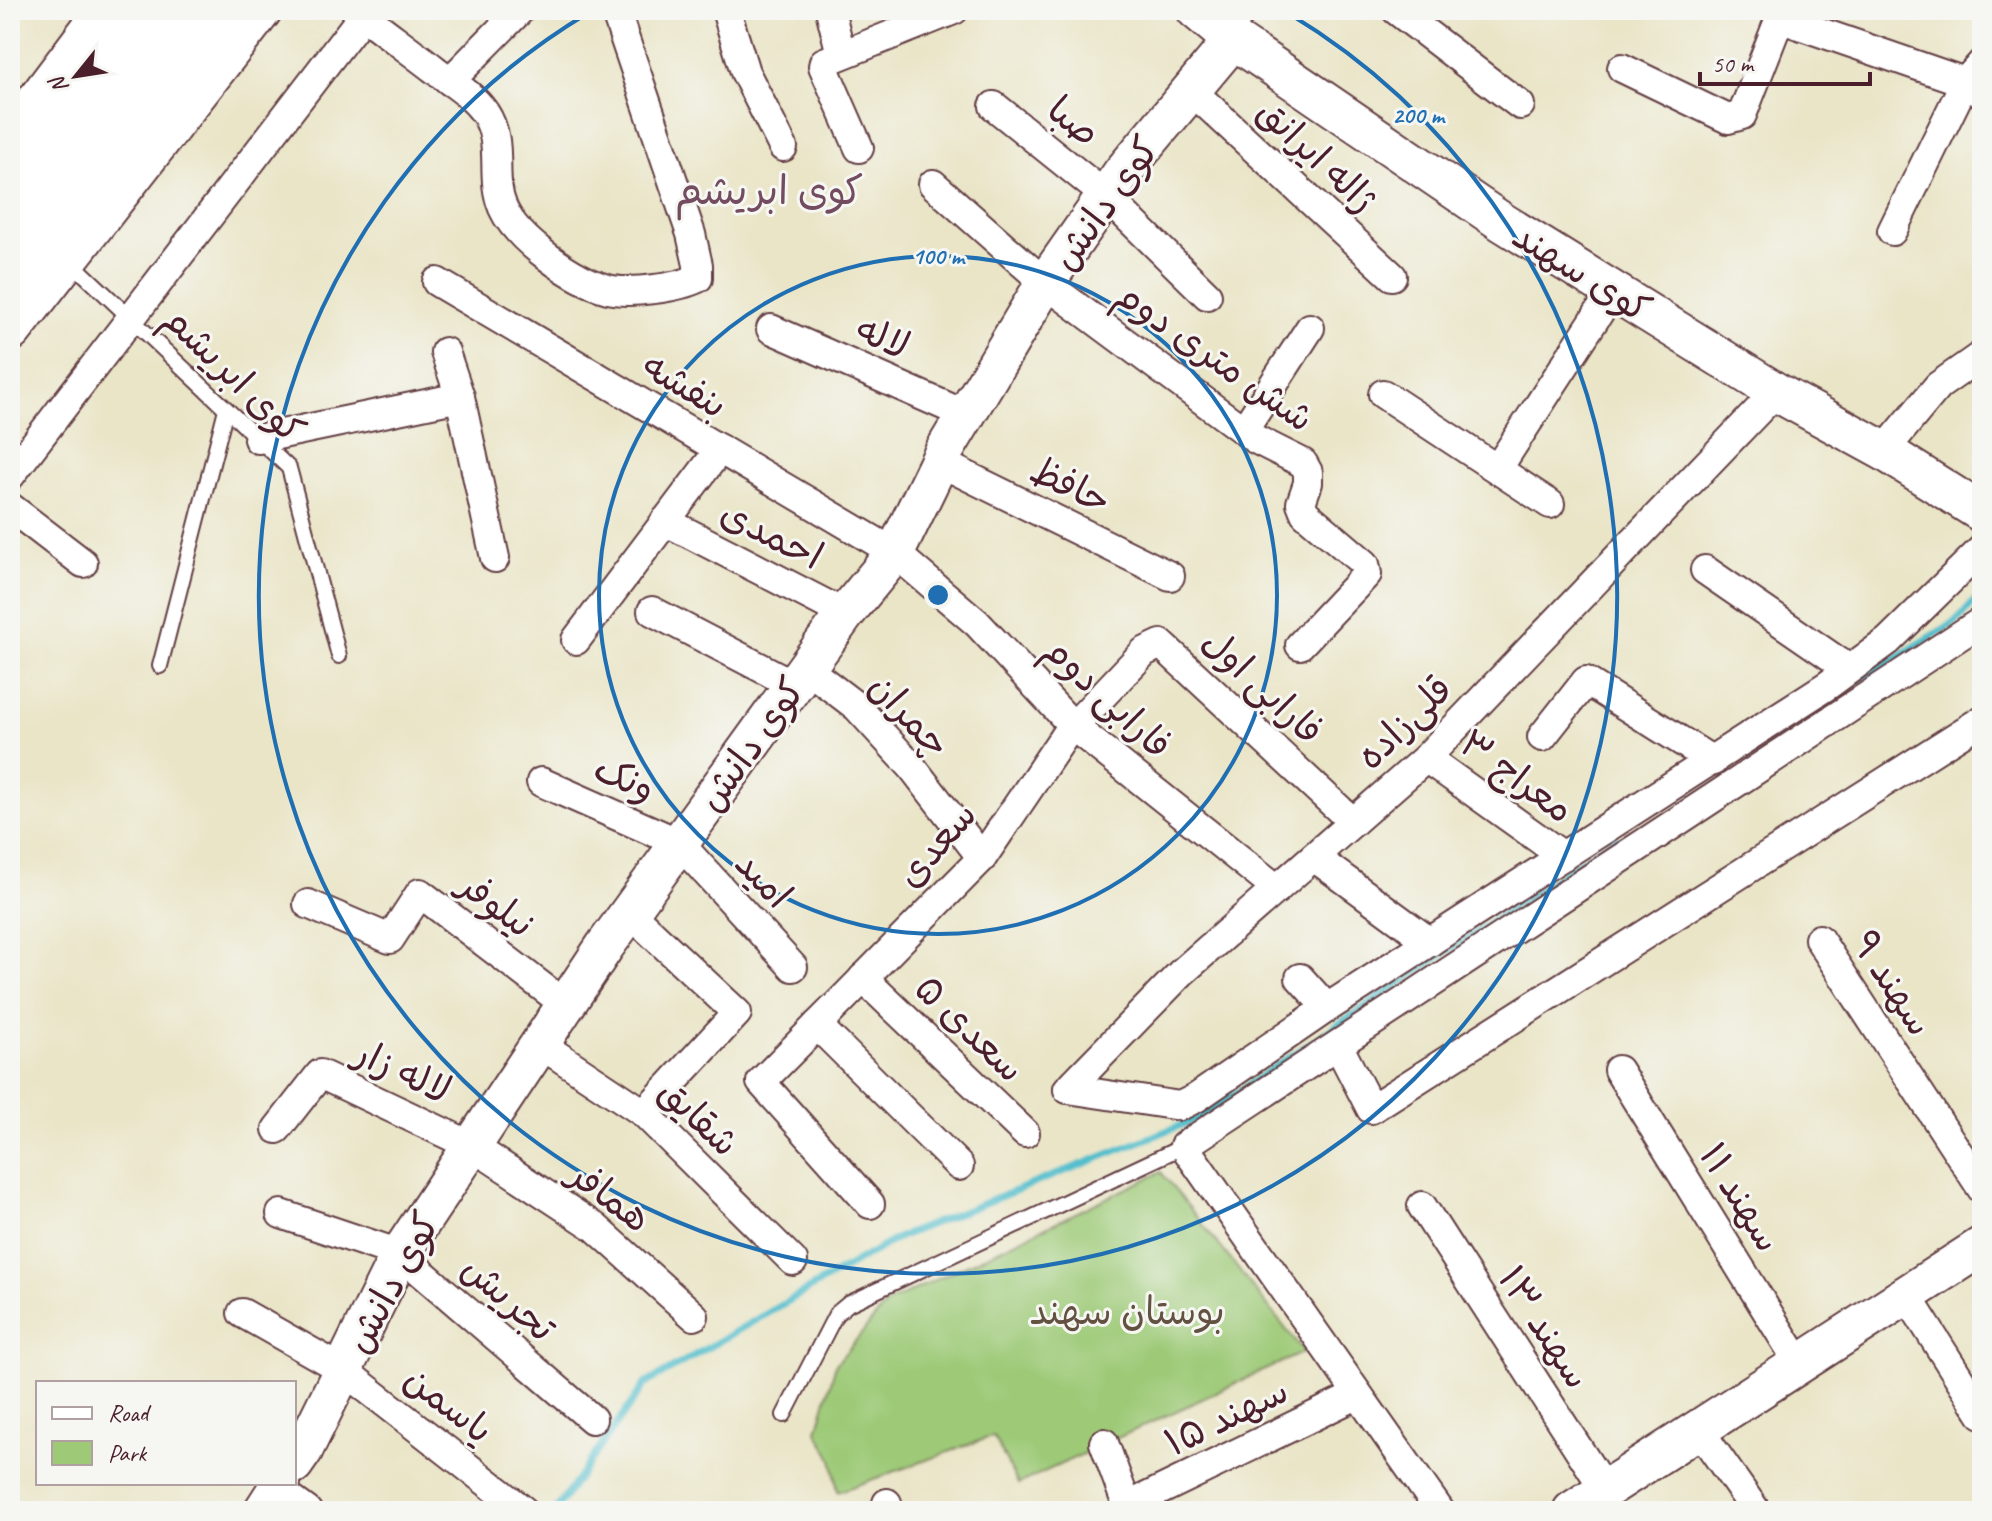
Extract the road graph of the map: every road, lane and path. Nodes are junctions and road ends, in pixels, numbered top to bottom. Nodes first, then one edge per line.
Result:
1 (108, 10) edge
2 (161, 10) edge
3 (209, 10) edge
4 (259, 10) edge
5 (520, 10) edge
6 (615, 10) edge
7 (726, 10) edge
8 (830, 10) edge
9 (954, 10) edge
10 (1396, 10) edge
11 (362, 12) edge
12 (1781, 14) edge
13 (1224, 23) edge
14 (841, 54) junction
15 (1622, 68) dead end
16 (1976, 80) edge
17 (450, 81) junction
18 (1191, 90) junction
19 (1520, 105) dead end
20 (994, 106) dead end
21 (10, 140) edge
22 (783, 147) dead end
23 (859, 148) dead end
24 (933, 184) dead end
25 (1106, 196) junction
26 (10, 210) edge
27 (1892, 231) dead end
28 (66, 256) junction
29 (1392, 276) dead end
30 (10, 278) edge
31 (437, 282) dead end
32 (1045, 283) junction
33 (1613, 291) junction
34 (1207, 295) dead end
35 (129, 318) junction
36 (1310, 328) dead end
37 (10, 329) edge
38 (771, 329) dead end
39 (445, 352) dead end
40 (1982, 355) edge
41 (1776, 392) junction
42 (1383, 394) dead end
43 (460, 397) junction
44 (226, 409) junction
45 (966, 415) junction
46 (1244, 430) junction
47 (258, 439) junction
48 (720, 449) junction
49 (1884, 451) junction
50 (939, 462) junction
51 (1498, 468) junction
52 (10, 476) edge
53 (1550, 504) dead end
54 (10, 507) edge
55 (1982, 513) edge
56 (665, 521) junction
57 (1982, 549) edge
58 (895, 553) junction
59 (495, 558) dead end
60 (83, 563) dead end
61 (1705, 570) dead end
62 (1170, 576) dead end
63 (652, 611) dead end
64 (845, 614) junction
65 (1980, 629) edge
66 (576, 640) dead end
67 (1300, 645) dead end
68 (1154, 646) joint
69 (339, 656) dead end
70 (160, 666) dead end
71 (1849, 669) junction
72 (800, 677) junction
73 (1982, 720) edge
74 (1074, 727) junction
75 (1542, 737) dead end
76 (1426, 758) junction
77 (1713, 761) junction
78 (541, 782) dead end
79 (1353, 822) junction
80 (679, 843) junction
81 (1563, 856) junction
82 (1314, 857) junction
83 (982, 858) junction
84 (1277, 889) junction
85 (308, 904) dead end
86 (629, 912) junction
87 (1819, 939) dead end
88 (1430, 942) junction
89 (793, 967) dead end
90 (863, 978) junction
91 (1300, 978) dead end
92 (566, 1005) junction
93 (1327, 1008) junction
94 (817, 1025) junction
95 (540, 1044) junction
96 (1338, 1045) junction
97 (1618, 1070) dead end
98 (761, 1082) joint
99 (644, 1113) junction
100 (277, 1129) dead end
101 (1025, 1133) dead end
102 (472, 1146) junction
103 (1184, 1146) junction
104 (959, 1166) dead end
105 (1982, 1189) edge
106 (870, 1204) dead end
107 (1422, 1206) dead end
108 (281, 1214) dead end
109 (1982, 1246) edge
110 (400, 1254) junction
111 (793, 1261) dead end
112 (1906, 1294) junction
113 (242, 1313) dead end
114 (694, 1316) dead end
115 (1799, 1363) junction
116 (343, 1370) junction
117 (1357, 1395) junction
118 (1982, 1414) edge
119 (784, 1415) dead end
120 (592, 1419) dead end
121 (1700, 1431) junction
122 (1104, 1443) dead end
123 (296, 1469) edge
124 (1605, 1490) junction
125 (1129, 1509) edge
126 (524, 1511) edge
127 (1440, 1511) edge
128 (1572, 1511) edge
129 (1756, 1511) edge

1 - 21 highway
2 - 26 highway
3 - 30 highway
4 - 28 highway
5 - 17 street
6 - 17 street
7 - 22 street
8 - 14 street
9 - 14 street
10 - 19 street
11 - 17 street
11 - 35 street
12 - 15 street
12 - 16 street
13 - 18 street, کوی دانش
13 - 33 street, کوی سهند
14 - 23 street
16 - 27 street
18 - 25 street, کوی دانش
18 - 29 street, ژاله ایرانق
20 - 25 street, صبا
24 - 32 street, شش متری دوم
25 - 32 street, کوی دانش
25 - 34 street, صبا
28 - 35 lane, کوی ابریشم
28 - 37 highway
31 - 48 street, بنفشه
32 - 45 street, کوی دانش
32 - 46 street, شش متری دوم
33 - 41 street, کوی سهند
33 - 51 street
35 - 44 lane, کوی ابریشم
35 - 52 street
36 - 46 street
38 - 45 street, لاله
39 - 43 street
40 - 49 street
41 - 49 street, کوی سهند
41 - 76 street, قلی‌زاده
42 - 51 street
43 - 47 street
43 - 59 street
44 - 47 lane, کوی ابریشم
44 - 70 lane
45 - 50 street, کوی دانش
46 - 67 street, شش متری دوم
47 - 69 lane, کوی ابریشم
48 - 56 street
48 - 58 street, بنفشه
49 - 55 street, کوی سهند
50 - 58 street, کوی دانش
50 - 62 street, حافظ
51 - 53 street
54 - 60 street
56 - 64 street, احمدی
56 - 66 street
57 - 71 street
58 - 64 street, کوی دانش
58 - 74 street, فارابی دوم
61 - 71 street
63 - 72 street, چمران
64 - 72 street, کوی دانش
65 - 96 street
68 - 74 street, سعدی
68 - 79 street, فارابی اول
71 - 77 street
72 - 80 street, کوی دانش
72 - 83 street, چمران
73 - 96 street
74 - 83 street, سعدی
74 - 84 street, فارابی دوم
75 - 77 street
76 - 79 street, قلی‌زاده
76 - 81 street, معراج ۳
77 - 81 street
78 - 80 street, ونک
79 - 82 street, قلی‌زاده
80 - 86 street, کوی دانش
80 - 89 street, امید
81 - 88 street
82 - 84 street, قلی‌زاده
82 - 88 street
83 - 90 street, سعدی
84 - 93 street, قلی‌زاده
85 - 92 street, نیلوفر
86 - 92 street, کوی دانش
86 - 99 street
87 - 105 street, سهند ۹
88 - 93 street
90 - 94 street, سعدی
90 - 101 street, سعدی ۵
91 - 93 street
92 - 95 street, کوی دانش
94 - 98 street, سعدی
94 - 104 street
95 - 99 street, شقایق
95 - 102 street, کوی دانش
96 - 103 street
97 - 115 street, سهند ۱۱
98 - 106 street, شقایق
99 - 111 street, شقایق
100 - 102 street, لاله زار
102 - 110 street, کوی دانش
102 - 114 street, همافر
103 - 117 street
103 - 119 lane
107 - 124 street, سهند ۱۳
108 - 110 street, تجریش
109 - 112 street
110 - 116 street, کوی دانش
110 - 120 street, تجریش
112 - 115 street
112 - 118 street
113 - 116 street, یاسمن
115 - 121 street
116 - 123 street, کوی دانش
116 - 126 street, یاسمن
117 - 125 street, سهند ۱۵
117 - 127 street
121 - 124 street
121 - 129 street
122 - 125 street
124 - 128 street

